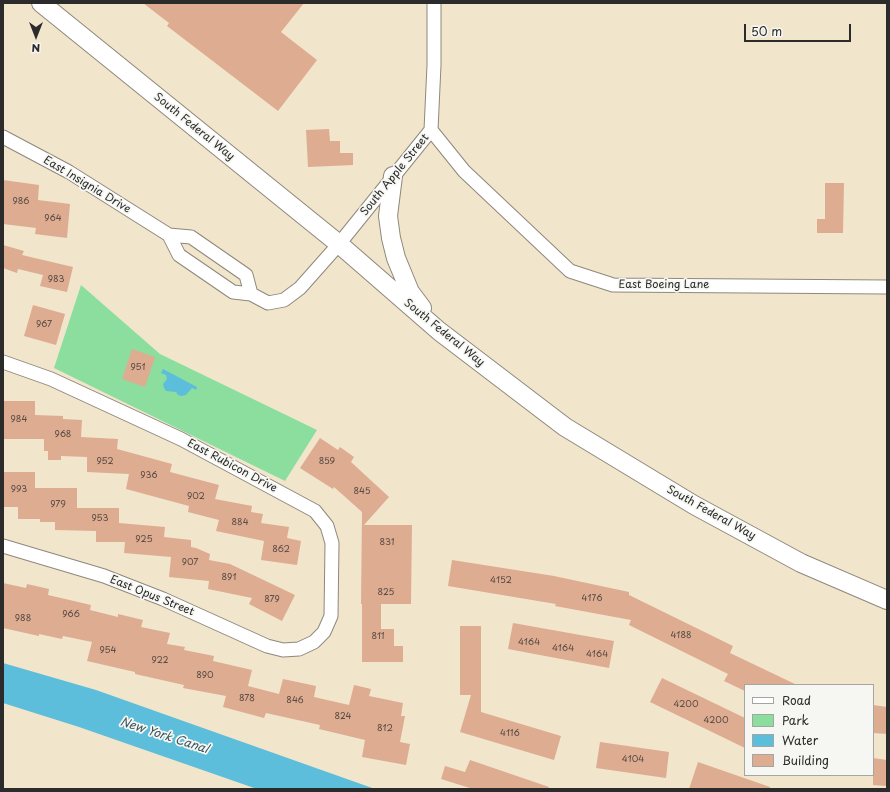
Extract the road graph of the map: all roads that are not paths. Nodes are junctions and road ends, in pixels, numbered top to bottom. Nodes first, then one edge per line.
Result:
1 (42, 3) edge
2 (434, 3) edge
3 (431, 130) junction
4 (3, 137) edge
5 (393, 176) junction
6 (169, 235) junction
7 (339, 244) junction
8 (887, 287) edge
9 (251, 294) junction
10 (438, 331) junction
11 (3, 362) edge
12 (3, 546) edge
13 (887, 600) edge
14 (299, 649) joint

1 - 7 main road, South Federal Way
2 - 3 street, South Apple Street
3 - 5 street, South Apple Street
3 - 8 street, East Boeing Lane
4 - 6 street, East Insignia Drive
5 - 7 street, South Apple Street
5 - 10 main road
6 - 9 street
6 - 9 street, East Insignia Drive
7 - 9 street
7 - 10 main road, South Federal Way
10 - 13 main road, South Federal Way
11 - 14 street, East Rubicon Drive
12 - 14 street, East Opus Street

